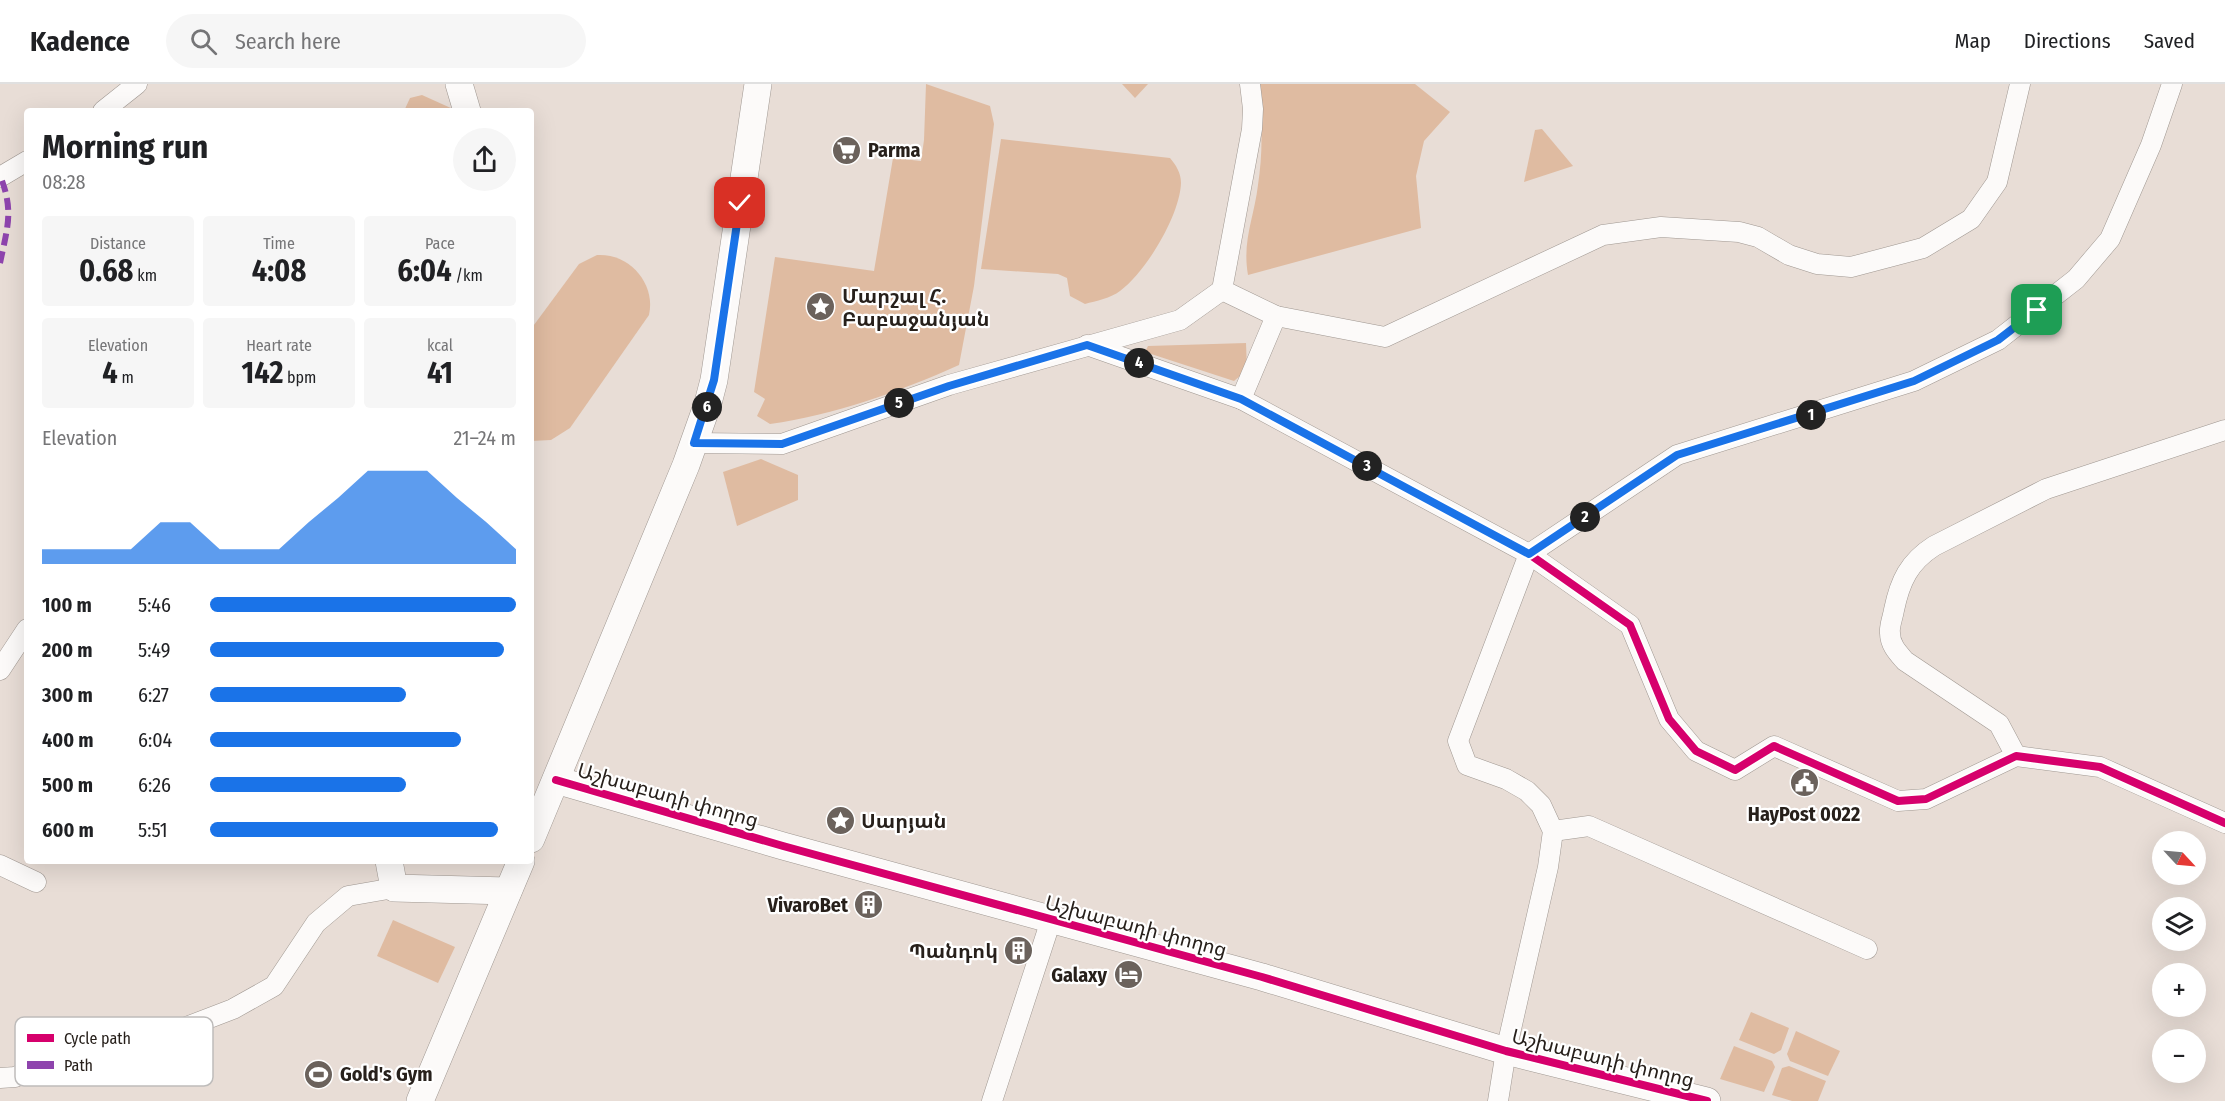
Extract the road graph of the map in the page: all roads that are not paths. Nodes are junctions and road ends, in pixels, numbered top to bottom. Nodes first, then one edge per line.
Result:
1 (137, 84) edge
2 (459, 84) edge
3 (758, 84) edge
4 (1250, 84) edge
5 (2020, 84) edge
6 (2172, 84) edge
7 (107, 108) edge
8 (466, 108) edge
9 (24, 163) edge
10 (0, 177) edge
11 (1222, 290) junction
12 (1276, 316) junction
13 (1087, 345) junction
14 (1241, 399) junction
15 (2225, 430) edge
16 (694, 443) junction
17 (1529, 554) junction
18 (24, 634) edge
19 (0, 670) edge
20 (2016, 756) junction
21 (556, 780) junction
22 (2225, 823) edge
23 (1552, 831) junction
24 (534, 832) edge
25 (390, 864) edge
26 (520, 864) edge
27 (0, 865) edge
28 (36, 882) dead end
29 (394, 888) junction
30 (508, 891) junction
31 (1051, 920) junction
32 (1867, 949) dead end
33 (212, 1017) edge
34 (1506, 1051) junction
35 (15, 1077) edge
36 (0, 1078) edge
37 (420, 1101) edge
38 (992, 1101) edge
39 (1498, 1101) edge
40 (1707, 1101) edge

1 - 7 street
2 - 8 street
3 - 16 street
4 - 11 street
5 - 12 street
6 - 17 street
9 - 10 street
11 - 12 street
11 - 13 street
12 - 14 street
13 - 14 street
13 - 16 street
14 - 17 street
15 - 20 street
16 - 21 street
17 - 20 street
17 - 23 street
18 - 19 street
20 - 22 street
21 - 24 street
21 - 31 street, Աշխաբադի փողոց
23 - 32 street
23 - 34 street
25 - 29 street
26 - 30 street
27 - 28 street
29 - 30 street
29 - 33 street
30 - 37 street
31 - 34 street, Աշխաբադի փողոց
31 - 38 street
34 - 39 street
34 - 40 street, Աշխաբադի փողոց
35 - 36 street

